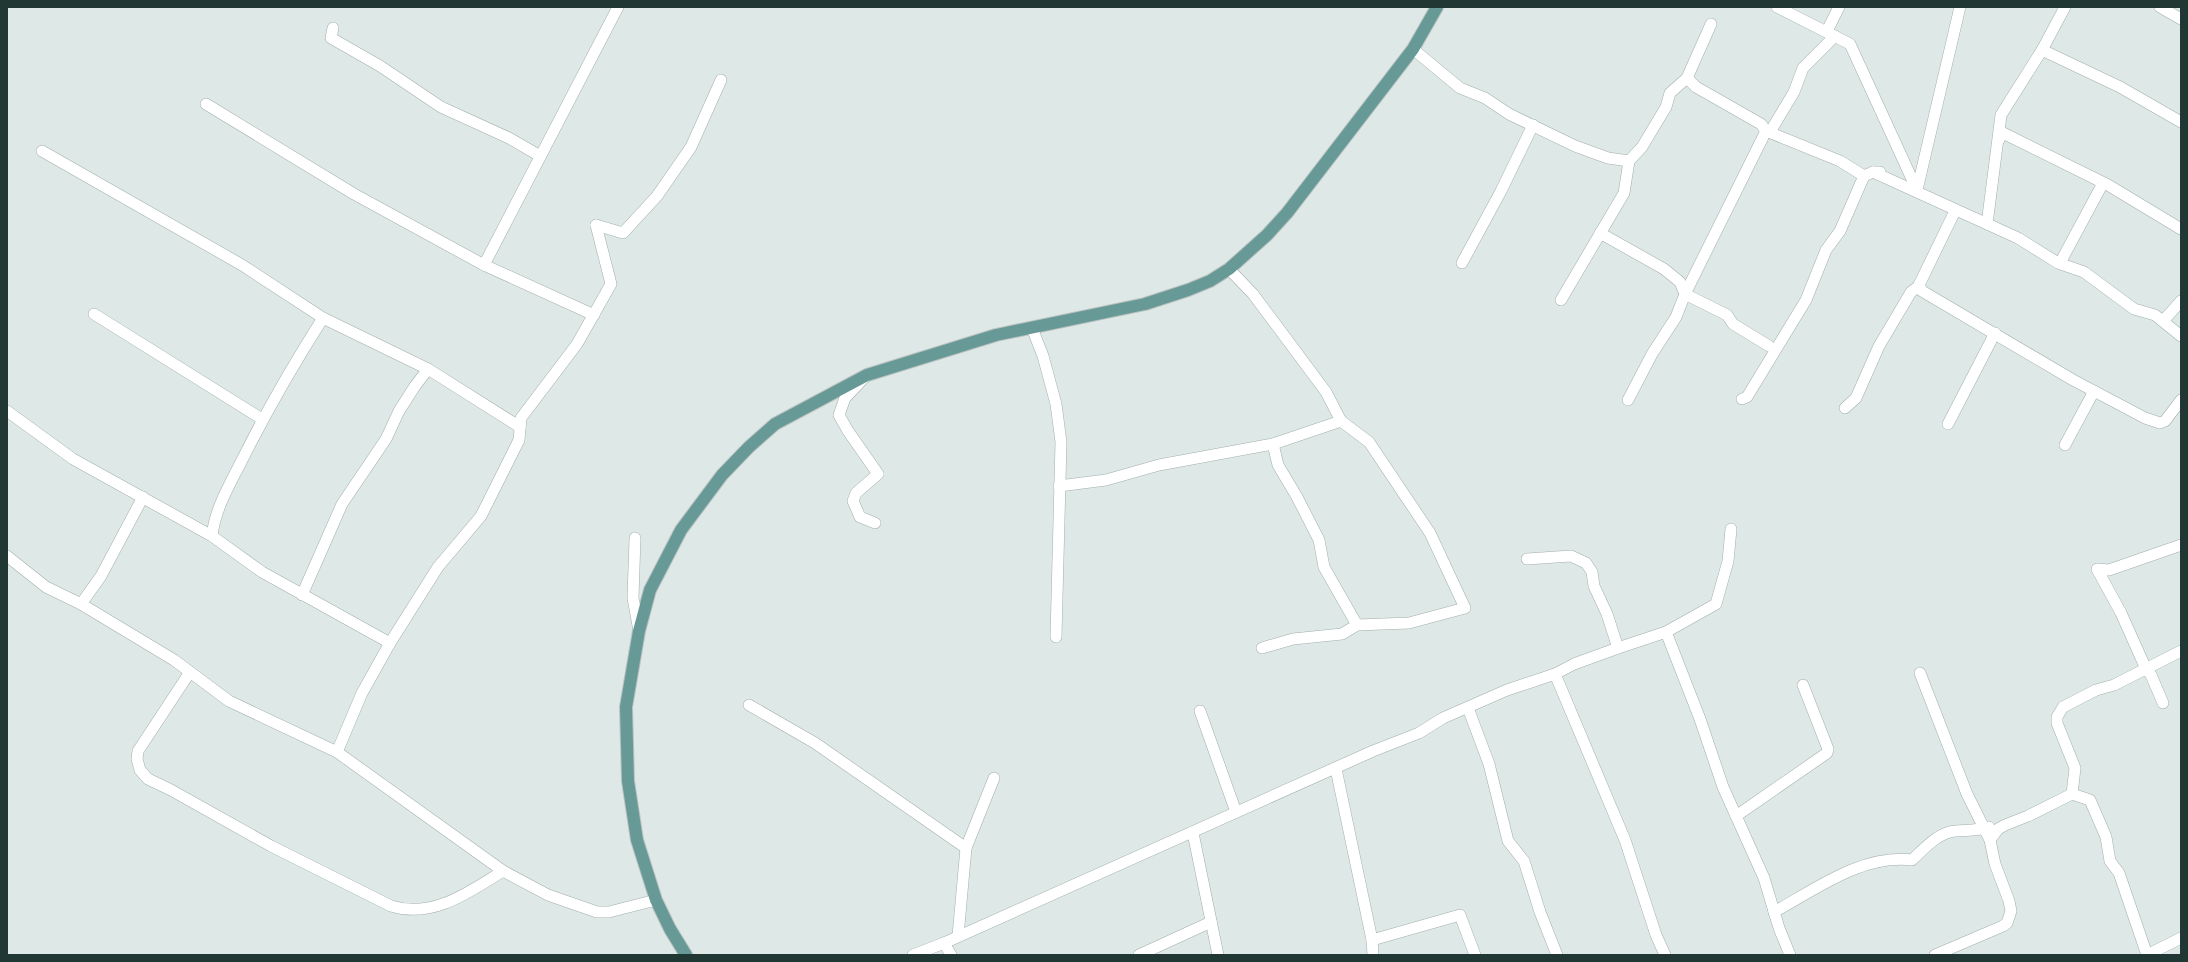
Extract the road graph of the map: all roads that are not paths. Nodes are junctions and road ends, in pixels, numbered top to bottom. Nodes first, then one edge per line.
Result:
1 (618, 7) edge
2 (1437, 7) edge
3 (1777, 7) edge
4 (1839, 7) edge
5 (1960, 7) edge
6 (2065, 7) edge
7 (2160, 7) edge
8 (2181, 19) edge
9 (1711, 24) dead end
10 (333, 28) dead end
11 (1831, 33) junction
12 (1412, 49) junction
13 (2042, 50) junction
14 (1687, 78) junction
15 (721, 80) dead end
16 (206, 104) dead end
17 (2181, 122) edge
18 (1533, 125) junction
19 (1768, 131) junction
20 (42, 150) dead end
21 (540, 156) junction
22 (1630, 161) junction
23 (1868, 174) junction
24 (2103, 183) junction
25 (1917, 190) junction
26 (1955, 211) junction
27 (1987, 224) junction
28 (2181, 229) edge
29 (1600, 233) junction
30 (1462, 263) dead end
31 (2060, 263) junction
32 (484, 265) junction
33 (1230, 269) junction
34 (1918, 287) junction
35 (1685, 294) junction
36 (1561, 300) dead end
37 (2181, 301) edge
38 (94, 314) dead end
39 (594, 315) junction
40 (323, 318) junction
41 (2163, 321) junction
42 (1032, 328) junction
43 (1995, 333) junction
44 (2181, 336) edge
45 (1769, 346) dead end
46 (428, 369) junction
47 (867, 375) junction
48 (2094, 391) junction
49 (1742, 399) dead end
50 (1628, 400) dead end
51 (2181, 400) edge
52 (1845, 408) dead end
53 (7, 411) edge
54 (262, 419) junction
55 (1340, 421) junction
56 (1948, 424) dead end
57 (520, 427) junction
58 (1274, 444) junction
59 (2065, 445) dead end
60 (1059, 486) junction
61 (143, 497) junction
62 (875, 523) dead end
63 (1731, 528) dead end
64 (212, 536) junction
65 (635, 538) dead end
66 (2181, 545) edge
67 (7, 556) edge
68 (1527, 559) dead end
69 (302, 595) junction
70 (81, 604) junction
71 (1357, 625) junction
72 (639, 631) junction
73 (1666, 632) junction
74 (1056, 637) dead end
75 (390, 643) junction
76 (1262, 648) dead end
77 (1618, 648) junction
78 (2181, 651) edge
79 (2146, 669) junction
80 (190, 672) junction
81 (1920, 673) dead end
82 (1555, 674) junction
83 (1804, 685) dead end
84 (2163, 703) dead end
85 (749, 705) dead end
86 (1468, 708) junction
87 (1200, 711) dead end
88 (337, 752) junction
89 (1336, 769) junction
90 (994, 778) dead end
91 (2072, 794) junction
92 (1236, 812) junction
93 (1736, 816) junction
94 (1989, 827) dead end
95 (1193, 833) junction
96 (1990, 840) junction
97 (966, 848) junction
98 (503, 871) junction
99 (656, 900) junction
100 (1774, 912) junction
101 (1212, 922) junction
102 (958, 936) junction
103 (2181, 938) edge
104 (1372, 940) junction
105 (944, 943) junction
106 (686, 955) edge
107 (913, 955) edge
108 (951, 955) edge
109 (1139, 955) edge
110 (1218, 955) edge
111 (1373, 955) edge
112 (1475, 955) edge
113 (1557, 955) edge
114 (1665, 955) edge
115 (1790, 955) edge
116 (1935, 955) edge
117 (2147, 955) edge

1 - 21 street
2 - 12 main road
3 - 11 street
4 - 11 street
5 - 25 street
6 - 13 street
7 - 8 street
9 - 14 street
10 - 21 street
11 - 19 street
11 - 25 street
12 - 18 street
12 - 33 main road
13 - 17 street
13 - 27 street
14 - 19 street
14 - 22 street
15 - 39 street
16 - 32 street
18 - 22 street
18 - 30 street
19 - 23 street
19 - 35 street
20 - 40 street
21 - 32 street
22 - 29 street
23 - 25 street
23 - 26 street
23 - 49 street
24 - 27 street
24 - 28 street
24 - 31 street
25 - 27 street
26 - 31 street
26 - 34 street
29 - 35 street
29 - 36 street
31 - 41 street
32 - 39 street
33 - 42 main road
33 - 55 street
34 - 43 street
34 - 52 street
35 - 45 street
35 - 50 street
37 - 41 street
38 - 54 street
39 - 57 street
40 - 46 street
40 - 54 street
41 - 44 street
42 - 47 main road
42 - 60 street
43 - 48 street
43 - 56 street
46 - 57 street
46 - 69 street
47 - 62 street
47 - 72 main road
48 - 51 street
48 - 59 street
53 - 61 street
54 - 64 street
55 - 58 street
55 - 71 street
57 - 75 street
58 - 60 street
58 - 71 street
60 - 74 street
61 - 64 street
61 - 70 street
63 - 73 street
64 - 69 street
65 - 72 street
66 - 79 street
67 - 70 street
68 - 77 street
69 - 75 street
70 - 80 street
71 - 76 street
72 - 99 main road
73 - 77 street
73 - 93 street
75 - 88 street
77 - 82 street
78 - 79 street
79 - 84 street
79 - 91 street
80 - 88 street
80 - 98 street
81 - 96 street
82 - 86 street
82 - 114 street
83 - 93 street
85 - 97 street
86 - 89 street
86 - 113 street
87 - 92 street
88 - 98 street
89 - 92 street
89 - 104 street
90 - 97 street
91 - 96 street
91 - 117 street
92 - 95 street
93 - 100 street
94 - 100 street
95 - 101 street
95 - 102 street
96 - 116 street
97 - 102 street
98 - 99 street
99 - 106 main road
100 - 115 street
101 - 109 street
101 - 110 street
102 - 105 street
103 - 117 street
104 - 111 street
104 - 112 street
105 - 107 street
105 - 108 street

